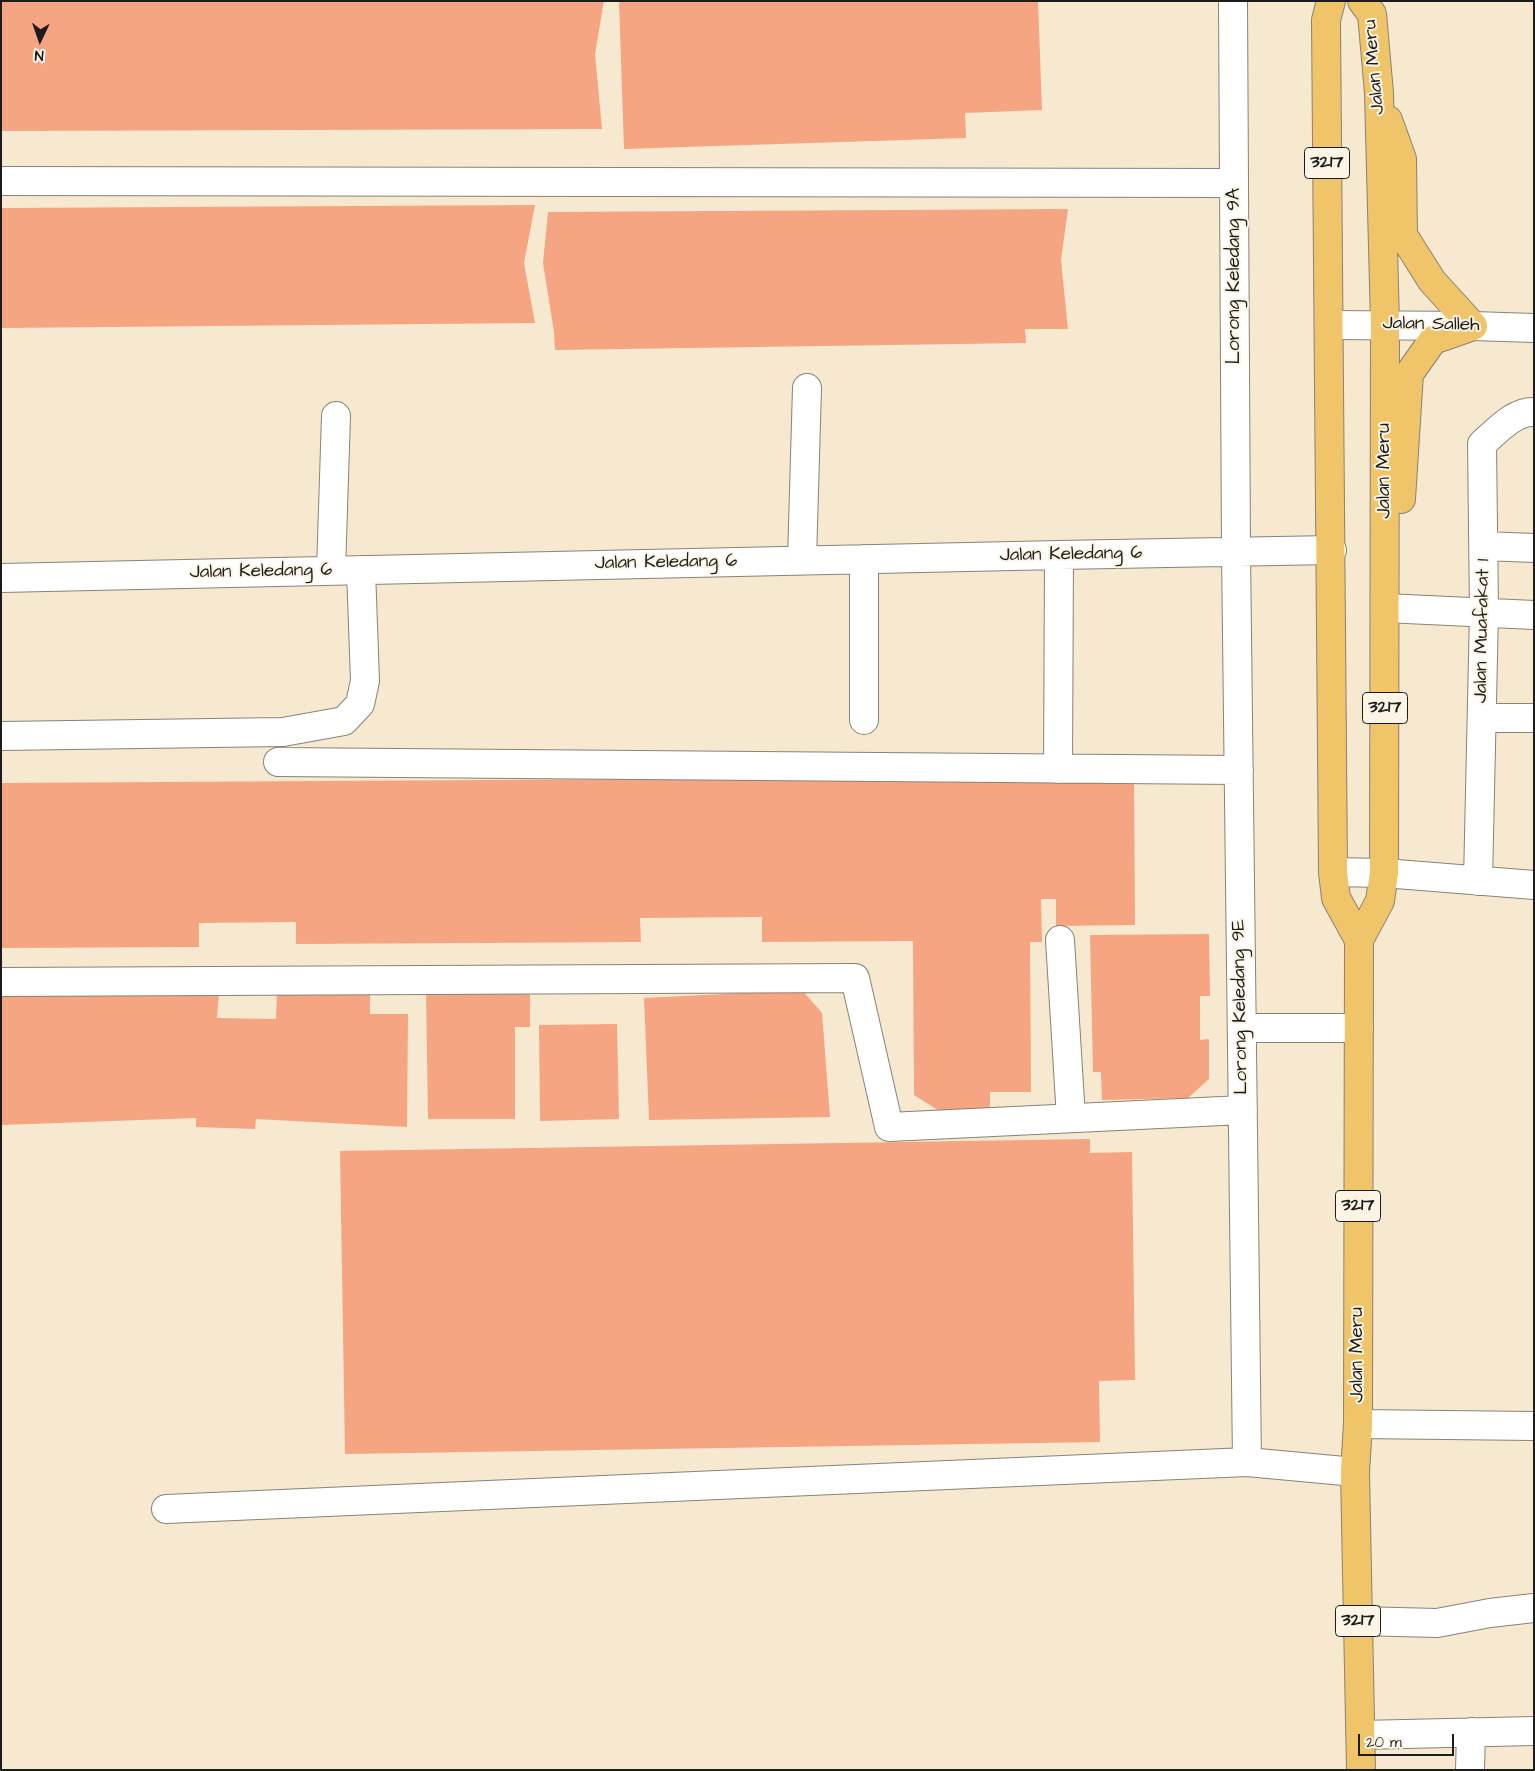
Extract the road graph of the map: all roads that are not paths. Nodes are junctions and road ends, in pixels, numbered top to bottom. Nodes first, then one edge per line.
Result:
1 (1232, 1) edge
2 (1331, 1) edge
3 (1362, 1) edge
4 (1379, 93) junction
5 (1, 181) edge
6 (1234, 182) junction
7 (1386, 324) junction
8 (1329, 325) junction
9 (1473, 326) junction
10 (1534, 328) edge
11 (807, 388) dead end
12 (1534, 412) edge
13 (336, 416) dead end
14 (1385, 544) junction
15 (1484, 546) junction
16 (1534, 548) edge
17 (1332, 550) junction
18 (1236, 551) junction
19 (1059, 555) junction
20 (864, 559) junction
21 (802, 560) junction
22 (331, 570) junction
23 (360, 570) junction
24 (1, 578) edge
25 (1386, 608) junction
26 (1484, 612) junction
27 (1534, 615) edge
28 (1482, 718) junction
29 (1534, 718) edge
30 (864, 720) dead end
31 (1, 736) edge
32 (278, 762) dead end
33 (1058, 769) junction
34 (1239, 770) junction
35 (1333, 872) junction
36 (1384, 872) junction
37 (1478, 881) junction
38 (1534, 885) edge
39 (1060, 940) dead end
40 (1359, 940) junction
41 (1, 982) edge
42 (1242, 1028) junction
43 (1359, 1028) junction
44 (1243, 1110) junction
45 (1071, 1118) junction
46 (1358, 1424) junction
47 (1534, 1426) edge
48 (1247, 1462) junction
49 (1355, 1472) junction
50 (166, 1509) dead end
51 (1534, 1608) edge
52 (1358, 1621) junction
53 (1534, 1731) edge
54 (1471, 1732) junction
55 (1360, 1735) junction
56 (1361, 1770) edge
57 (1470, 1770) edge

1 - 6 street, Lorong Keledang 9A
2 - 8 main road, Jalan Meru / 3217
3 - 4 main road, Jalan Meru / 3217
4 - 7 main road, Jalan Meru / 3217
4 - 9 main road
5 - 6 street
6 - 18 street, Lorong Keledang 9A
7 - 8 street, Jalan Salleh
7 - 9 street, Jalan Salleh
7 - 14 main road, Jalan Meru / 3217
8 - 17 main road, Jalan Meru / 3217
9 - 10 street, Jalan Salleh
9 - 14 main road
11 - 21 street
12 - 15 street, Jalan Muafakat 1
13 - 22 street
14 - 25 main road, Jalan Meru / 3217
15 - 16 street
15 - 26 street, Jalan Muafakat 1
17 - 18 street, Jalan Keledang 6
17 - 35 main road, Jalan Meru / 3217
18 - 19 street, Jalan Keledang 6
18 - 34 street, Lorong Keledang 9E
19 - 20 street, Jalan Keledang 6
19 - 33 street
20 - 21 street, Jalan Keledang 6
20 - 30 street
21 - 23 street, Jalan Keledang 6
22 - 23 street, Jalan Keledang 6
22 - 24 street, Jalan Keledang 6
23 - 31 street
25 - 26 street
25 - 36 main road, Jalan Meru / 3217
26 - 27 street
26 - 28 street, Jalan Muafakat 1
28 - 29 street
28 - 37 street, Jalan Muafakat 1
32 - 33 street
33 - 34 street
34 - 42 street, Lorong Keledang 9E
35 - 36 street
35 - 40 main road, Jalan Meru / 3217
36 - 37 street
36 - 40 main road, Jalan Meru / 3217
37 - 38 street
39 - 45 street
40 - 43 main road, Jalan Meru / 3217
41 - 45 street
42 - 43 street
42 - 44 street, Lorong Keledang 9E
43 - 46 main road, Jalan Meru / 3217
44 - 45 street
44 - 48 street, Lorong Keledang 9E
46 - 47 street
46 - 49 main road, Jalan Meru / 3217
48 - 49 street
48 - 50 street
49 - 52 main road, Jalan Meru / 3217
51 - 52 street
52 - 55 main road, Jalan Meru / 3217
53 - 54 street
54 - 55 street
54 - 57 street
55 - 56 main road, Jalan Meru / 3217

